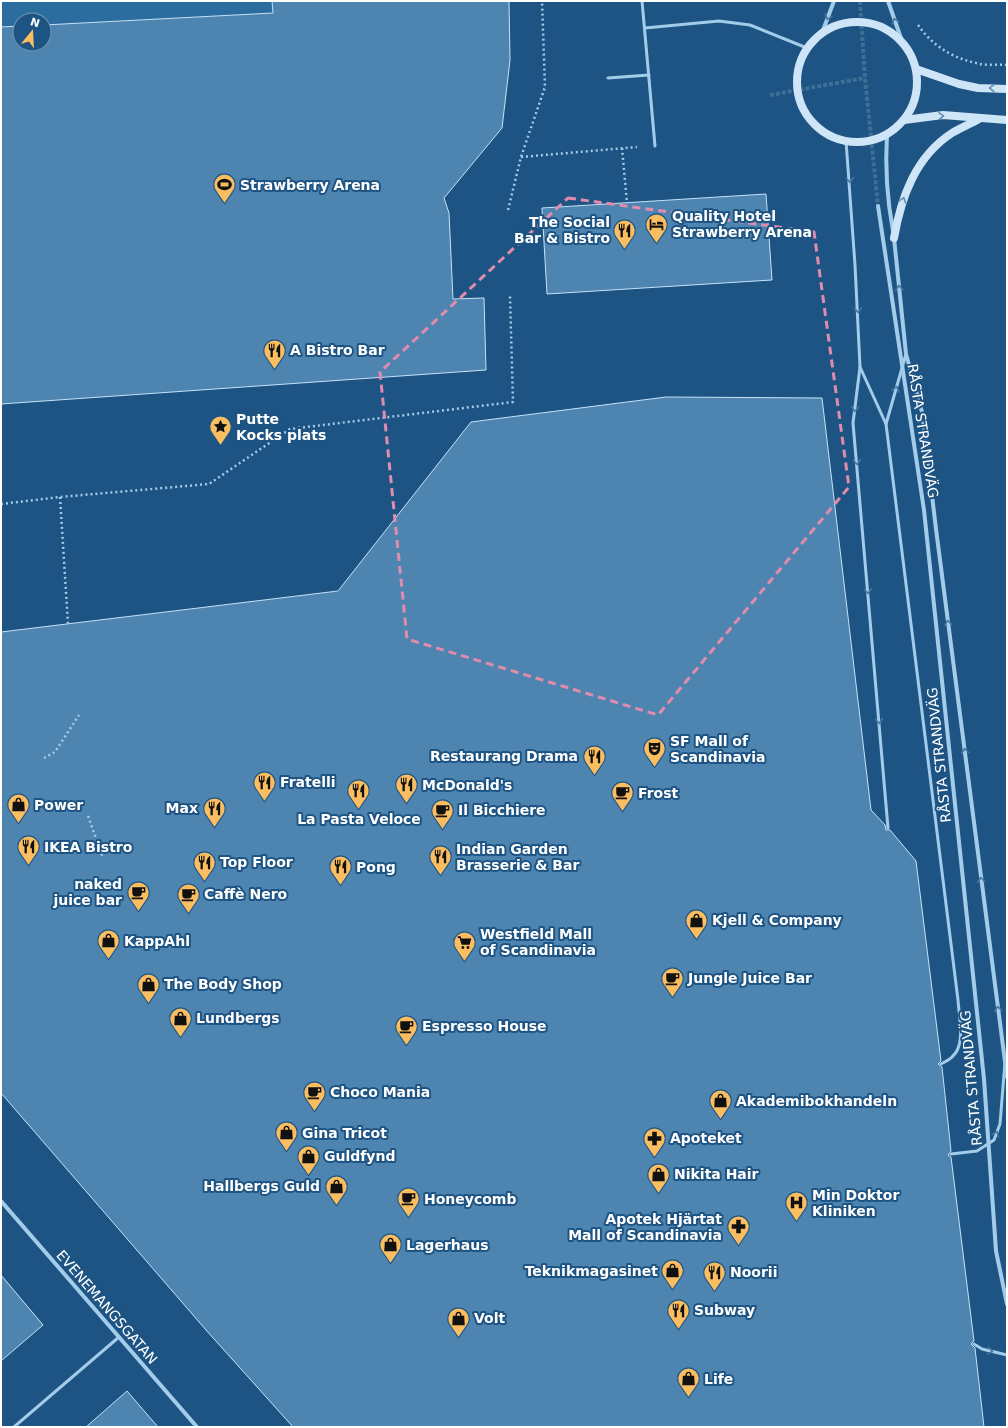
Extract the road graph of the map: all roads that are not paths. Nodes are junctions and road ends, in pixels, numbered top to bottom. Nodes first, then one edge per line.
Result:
1 (642, 1) edge
2 (834, 1) edge
3 (888, 1) edge
4 (645, 28) junction
5 (822, 33) junction
6 (902, 41) junction
7 (807, 48) junction
8 (916, 70) junction
9 (649, 75) junction
10 (608, 78) dead end
11 (1007, 89) edge
12 (979, 119) junction
13 (904, 120) junction
14 (1007, 120) edge
15 (887, 134) junction
16 (846, 141) junction
17 (655, 146) road end
18 (878, 206) tunnel mouth
19 (894, 238) junction
20 (906, 354) junction
21 (860, 367) junction
22 (886, 424) junction
23 (888, 828) dead end
24 (1005, 1062) junction
25 (941, 1064) dead end
26 (1007, 1078) edge
27 (951, 1154) dead end
28 (1, 1201) edge
29 (1007, 1304) edge
30 (119, 1338) junction
31 (974, 1344) dead end
32 (1007, 1355) edge
33 (14, 1427) edge
34 (197, 1427) edge

1 - 4 lane
2 -> 5 street
6 -> 3 street
4 - 7 lane
4 - 9 lane
5 - 6 street, bridge
5 - 7 street, bridge
6 - 8 street, bridge
7 - 16 street, bridge
11 -> 8 street
8 - 13 street, bridge
9 - 10 lane
9 - 17 lane
13 -> 12 street
12 - 14 street
19 -> 12 street
13 - 15 street, bridge
15 - 16 street, bridge
15 - 19 street, RÅSTA STRANDVÄG
16 -> 21 lane
18 - 29 street, RÅSTA STRANDVÄG
20 -> 19 street, RÅSTA STRANDVÄG
22 -> 20 lane, bridge
24 -> 20 street, RÅSTA STRANDVÄG
21 - 22 lane
21 -> 23 lane
22 - 25 lane
24 - 26 street, RÅSTA STRANDVÄG, bridge
27 -> 24 lane, bridge
28 - 30 street, EVENEMANGSGATAN
30 - 33 lane
30 - 34 street, EVENEMANGSGATAN
31 -> 32 lane

